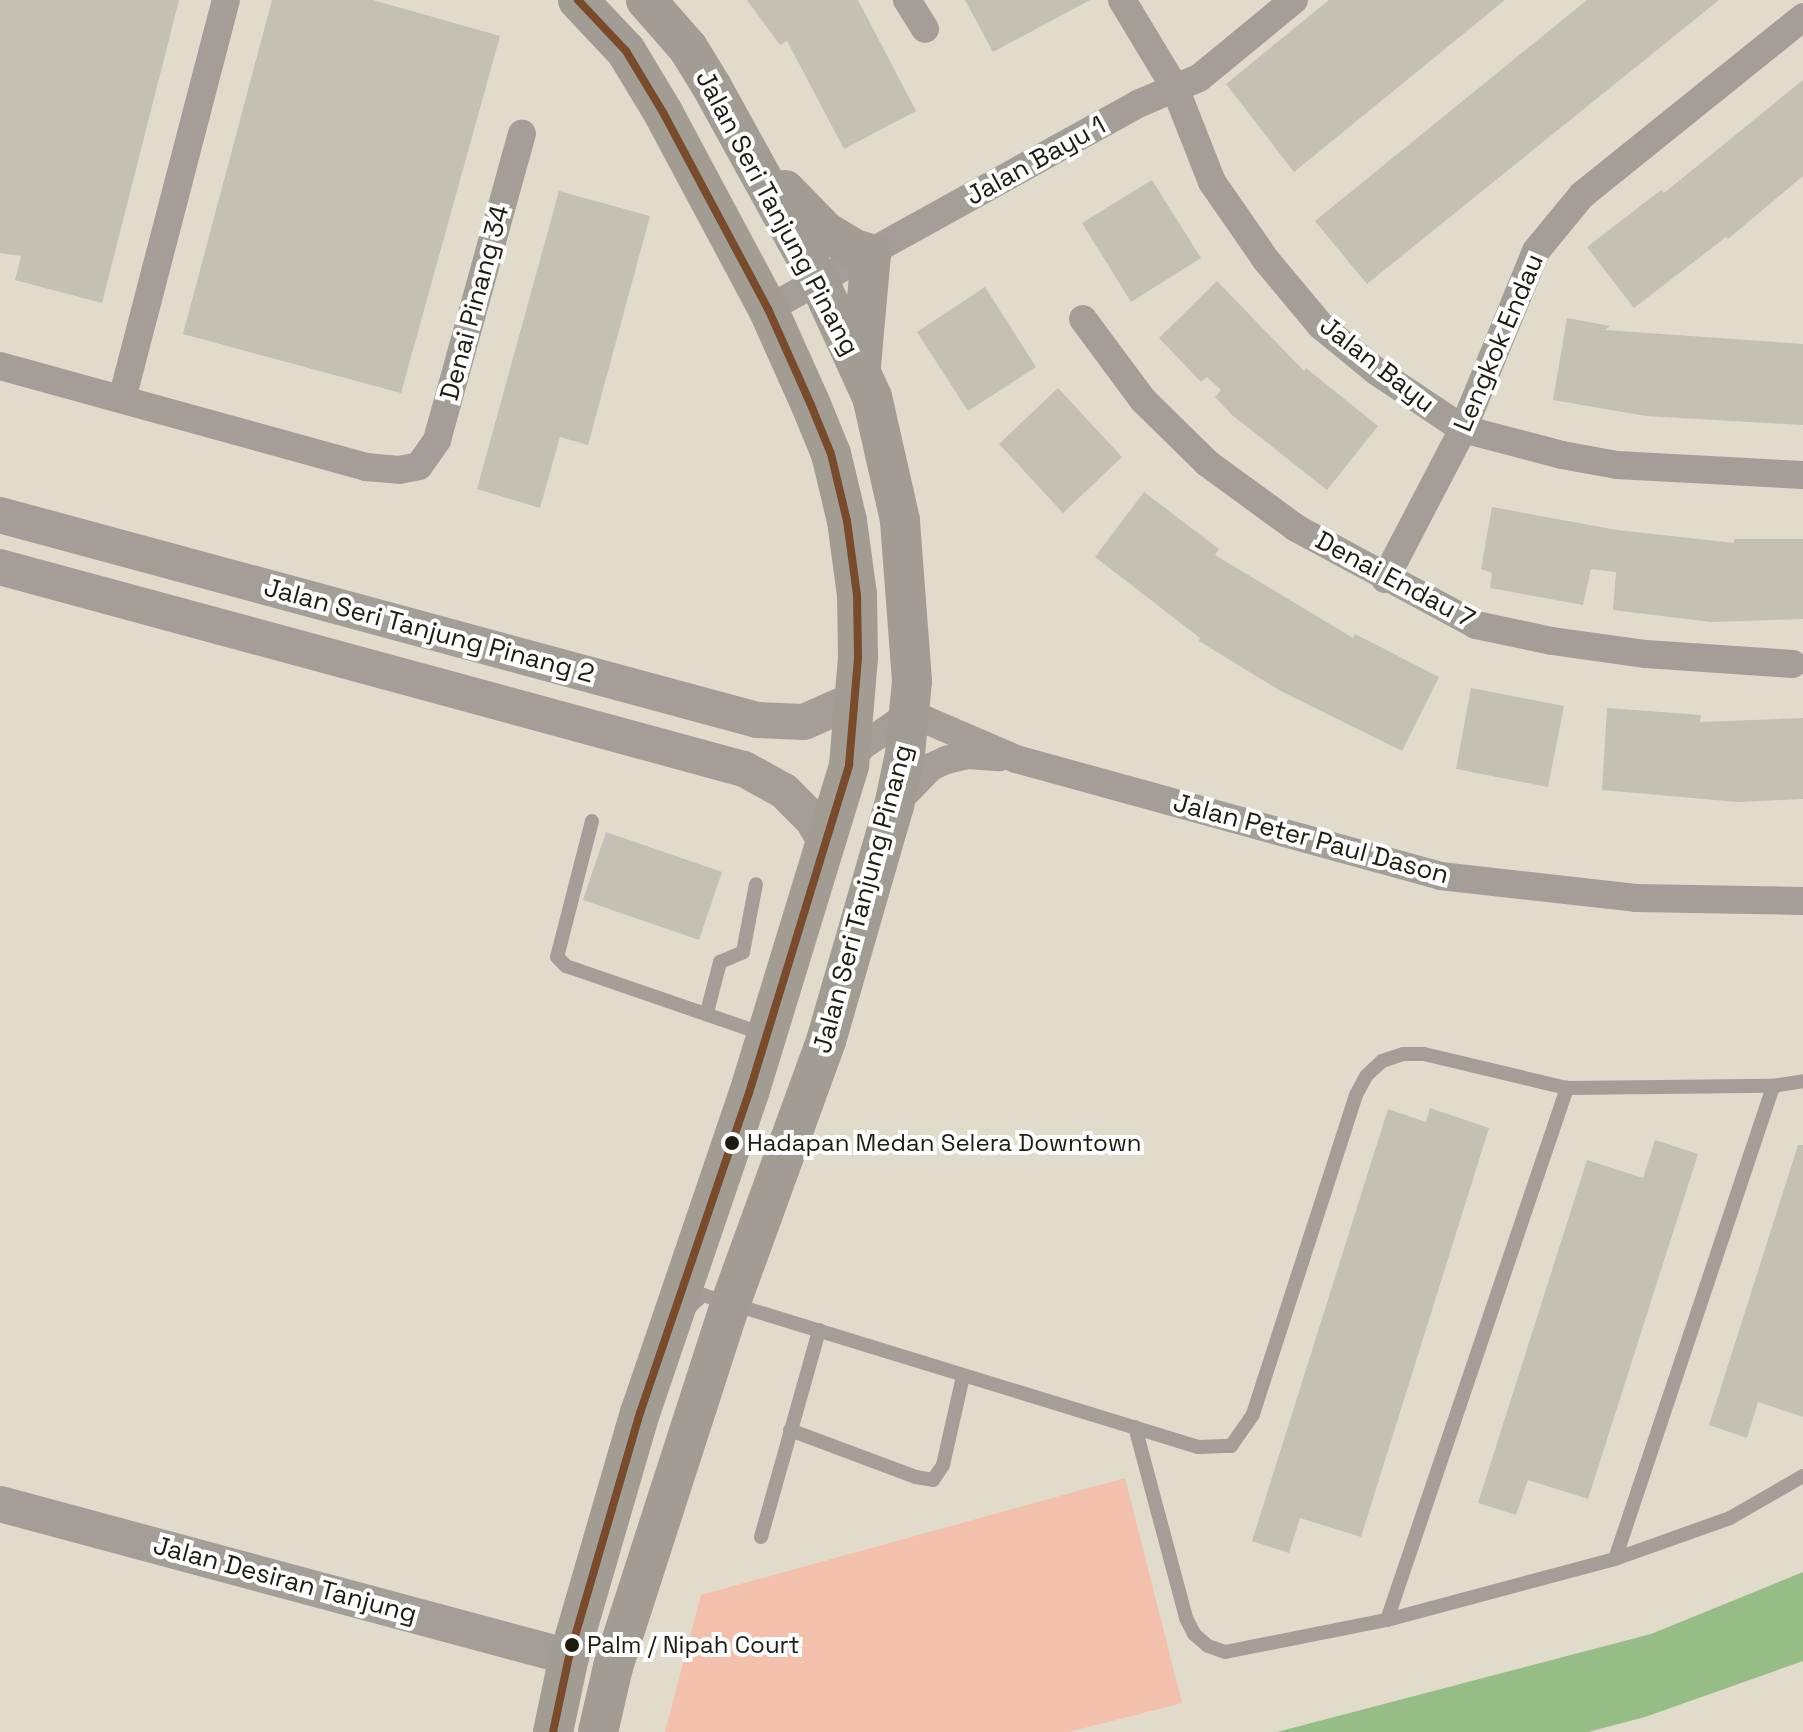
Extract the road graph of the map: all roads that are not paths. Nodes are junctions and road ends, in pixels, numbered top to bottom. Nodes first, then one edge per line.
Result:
1 (226, 0) edge
2 (578, 0) edge
3 (646, 0) edge
4 (907, 0) edge
5 (1122, 0) edge
6 (1294, 0) edge
7 (1803, 17) edge
8 (925, 29) dead end
9 (1175, 88) junction
10 (522, 134) dead end
11 (750, 155) junction
12 (871, 254) junction
13 (819, 281) junction
14 (768, 309) junction
15 (1083, 319) dead end
16 (0, 366) edge
17 (860, 369) junction
18 (122, 399) junction
19 (1463, 429) junction
20 (1803, 475) edge
21 (0, 515) edge
22 (0, 567) edge
23 (1385, 579) junction
24 (1793, 664) dead end
25 (856, 699) junction
26 (909, 720) junction
27 (1016, 759) junction
28 (849, 765) junction
29 (894, 806) junction
30 (592, 821) dead end
31 (824, 840) junction
32 (756, 884) dead end
33 (1803, 901) edge
34 (707, 1012) junction
35 (767, 1035) junction
36 (1803, 1081) edge
37 (1773, 1086) junction
38 (1567, 1088) junction
39 (731, 1302) junction
40 (671, 1325) junction
41 (819, 1330) junction
42 (963, 1376) junction
43 (1135, 1427) junction
44 (790, 1430) junction
45 (1803, 1476) edge
46 (0, 1504) edge
47 (761, 1537) dead end
48 (1615, 1559) junction
49 (1387, 1620) junction
50 (569, 1657) junction
51 (553, 1732) edge
52 (598, 1732) edge

1 - 18 street
2 - 14 main road, Jalan Seri Tanjung Pinang
3 - 11 main road, Jalan Seri Tanjung Pinang
4 - 8 street
5 - 9 street, Jalan Bayu
6 - 9 street, Jalan Bayu 1
7 - 19 street, Lengkok Endau
9 - 12 street, Jalan Bayu 1
9 - 19 street, Jalan Bayu
10 - 18 street, Denai Pinang 34
11 - 12 main road
11 - 13 main road, Jalan Seri Tanjung Pinang
12 - 13 street, Jalan Bayu 1
12 - 17 main road
13 - 14 street, Jalan Bayu 1
13 - 17 main road, Jalan Seri Tanjung Pinang
14 - 25 main road, Jalan Seri Tanjung Pinang
15 - 23 street, Denai Endau 7
16 - 18 street
17 - 26 main road, Jalan Seri Tanjung Pinang
19 - 20 street, Jalan Bayu
19 - 23 street, Lengkok Endau
21 - 25 street, Jalan Seri Tanjung Pinang 2
22 - 31 street, Jalan Seri Tanjung Pinang 2
23 - 24 street, Denai Endau 7
25 - 28 main road, Jalan Seri Tanjung Pinang
26 - 27 street, Jalan Peter Paul Dason
26 - 28 street
26 - 29 main road, Jalan Seri Tanjung Pinang
27 - 29 street, Jalan Peter Paul Dason
27 - 33 street, Jalan Peter Paul Dason
28 - 31 main road, Jalan Seri Tanjung Pinang
29 - 39 main road, Jalan Seri Tanjung Pinang
30 - 34 lane
31 - 35 main road, Jalan Seri Tanjung Pinang
32 - 34 lane
34 - 35 lane
35 - 40 main road, Jalan Seri Tanjung Pinang
36 - 37 lane
37 - 38 lane
37 - 48 lane
38 - 43 lane
38 - 49 lane
39 - 40 lane
39 - 41 lane
39 - 52 main road, Jalan Seri Tanjung Pinang
40 - 50 main road, Jalan Seri Tanjung Pinang
41 - 42 lane
41 - 44 lane
42 - 43 lane
42 - 44 lane
43 - 49 lane
44 - 47 lane
45 - 48 lane
46 - 50 street, Jalan Desiran Tanjung
48 - 49 lane
50 - 51 main road, Jalan Seri Tanjung Pinang

